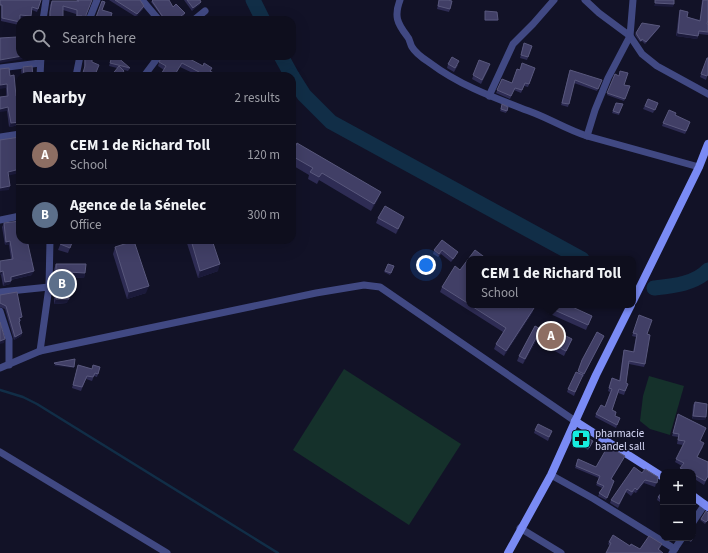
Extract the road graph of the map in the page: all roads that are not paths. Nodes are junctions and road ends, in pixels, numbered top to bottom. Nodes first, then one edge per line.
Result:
1 (46, 0) edge
2 (96, 0) edge
3 (142, 0) edge
4 (400, 0) edge
5 (554, 0) edge
6 (585, 0) edge
7 (634, 0) edge
8 (205, 12) dead end
9 (43, 16) edge
10 (90, 16) edge
11 (156, 16) edge
12 (200, 16) edge
13 (630, 36) junction
14 (40, 60) edge
15 (79, 60) edge
16 (156, 60) edge
17 (0, 68) edge
18 (40, 72) edge
19 (77, 72) edge
20 (147, 72) edge
21 (708, 94) edge
22 (490, 96) junction
23 (16, 135) edge
24 (587, 136) junction
25 (0, 137) edge
26 (708, 144) edge
27 (700, 167) junction
28 (16, 217) edge
29 (0, 220) edge
30 (50, 244) edge
31 (54, 244) edge
32 (51, 251) junction
33 (49, 287) junction
34 (0, 292) edge
35 (636, 295) edge
36 (630, 308) edge
37 (0, 311) edge
38 (40, 351) junction
39 (8, 365) junction
40 (0, 368) edge
41 (575, 421) junction
42 (0, 452) edge
43 (551, 474) junction
44 (660, 475) edge
45 (696, 498) edge
46 (706, 506) edge
47 (696, 518) edge
48 (520, 528) junction
49 (680, 541) edge
50 (674, 551) edge
51 (167, 553) edge
52 (508, 553) edge
53 (561, 553) edge

1 - 9 street
2 - 10 street
3 - 11 street
4 - 22 street
5 - 22 street
6 - 13 street
7 - 13 street
8 - 12 street
13 - 21 street
13 - 24 street
14 - 17 street
14 - 18 street
15 - 19 street
16 - 20 street
22 - 24 street
23 - 25 street
24 - 27 street
26 - 27 street
27 - 35 street
28 - 29 street
30 - 32 street
31 - 32 street
32 - 33 street
33 - 34 street
33 - 38 street
36 - 41 street
37 - 39 street
38 - 39 street
38 - 41 street
39 - 40 street
41 - 43 street
41 - 44 street
42 - 51 street
43 - 48 street
43 - 50 street
45 - 46 street
46 - 47 street
48 - 52 street
48 - 53 street
49 - 50 street

